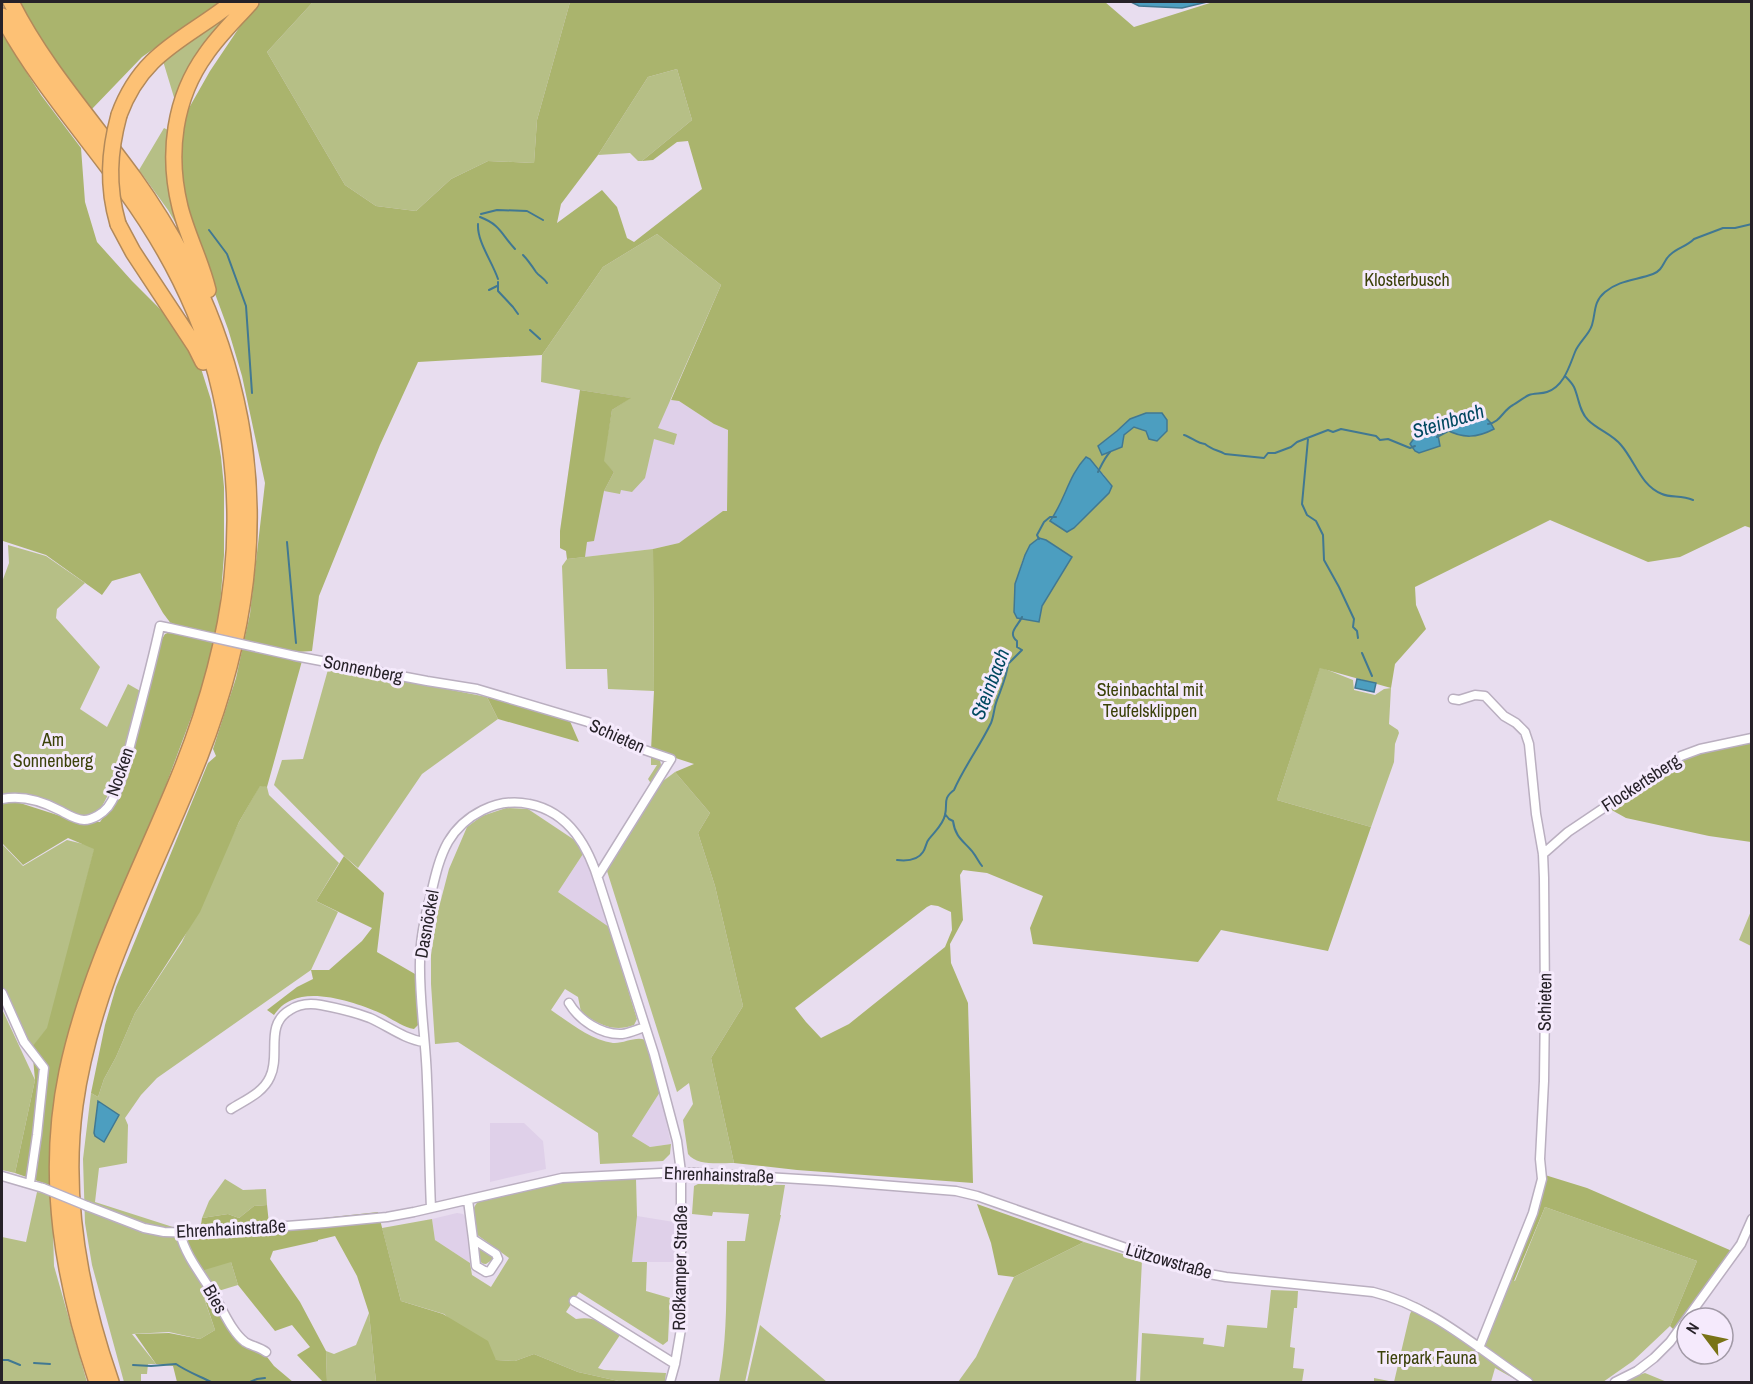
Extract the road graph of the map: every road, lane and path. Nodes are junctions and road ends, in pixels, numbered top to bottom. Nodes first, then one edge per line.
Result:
1 (11, 2) edge
2 (233, 2) edge
3 (251, 2) edge
4 (2, 16) edge
5 (215, 328) junction
6 (222, 399) junction
7 (160, 626) joint
8 (1453, 699) dead end
9 (564, 715) joint
10 (1752, 738) edge
11 (2, 799) edge
12 (1543, 854) junction
13 (598, 876) junction
14 (2, 993) edge
15 (569, 1003) dead end
16 (645, 1027) junction
17 (424, 1042) junction
18 (231, 1109) dead end
19 (681, 1172) junction
20 (2, 1176) edge
21 (794, 1178) joint
22 (30, 1183) junction
23 (468, 1200) junction
24 (430, 1208) junction
25 (1752, 1218) edge
26 (180, 1233) junction
27 (473, 1239) dead end
28 (574, 1301) dead end
29 (1479, 1348) junction
30 (266, 1352) dead end
31 (675, 1364) junction
32 (97, 1383) edge
33 (111, 1383) edge
34 (670, 1383) edge
35 (1528, 1383) edge
36 (1615, 1383) edge

1 - 5 highway
2 - 6 highway, bridge
3 - 5 highway
4 - 6 highway
5 - 33 highway
6 - 32 highway
7 - 9 street, Sonnenberg, bridge
7 - 11 street, Nocken
8 - 12 street, Schieten
9 - 13 street, Schieten
10 - 12 street, Flockertsberg
12 - 29 street, Schieten
13 - 16 street, Dasnöckel
13 - 17 street, Dasnöckel
14 - 22 street
15 - 16 street
16 - 19 street, Dasnöckel
17 - 18 street
17 - 24 street, Dasnöckel
19 - 21 street, Ehrenhainstraße
19 - 23 street, Ehrenhainstraße
19 - 31 street, Roßkamper Straße
20 - 22 street, Ehrenhainstraße
21 - 29 street, Lützowstraße
22 - 26 street, Ehrenhainstraße, bridge
23 - 24 street, Ehrenhainstraße
23 - 27 street
24 - 26 street, Ehrenhainstraße
25 - 36 street
26 - 30 street, Bies
28 - 31 street, Roßkamper Straße
29 - 35 street, Lützowstraße
31 - 34 street, Roßkamper Straße

